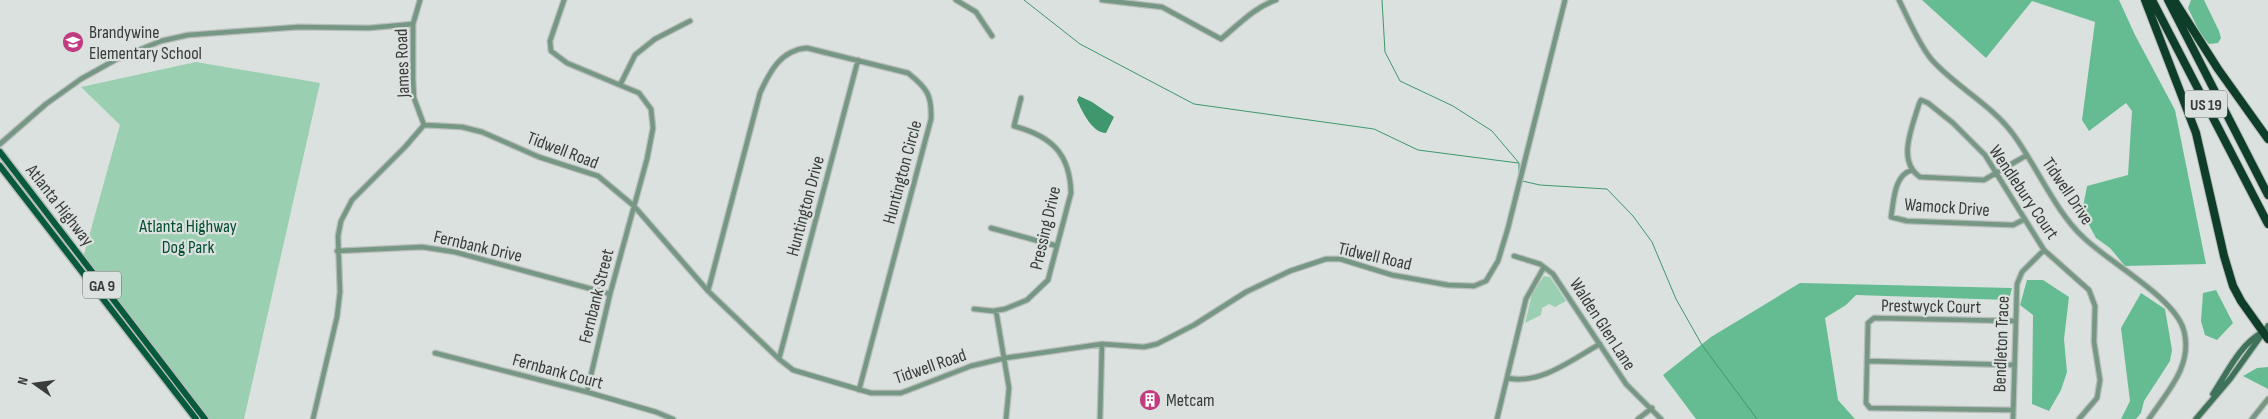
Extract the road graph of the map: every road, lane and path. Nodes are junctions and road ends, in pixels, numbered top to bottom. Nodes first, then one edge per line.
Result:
1 (420, 0) edge
2 (564, 0) edge
3 (956, 0) edge
4 (1102, 0) edge
5 (1276, 0) edge
6 (1565, 0) edge
7 (1900, 0) edge
8 (2145, 0) edge
9 (2152, 0) edge
10 (2168, 0) edge
11 (2174, 0) edge
12 (1128, 1) edge
13 (690, 21) dead end
14 (413, 24) junction
15 (992, 36) dead end
16 (858, 60) junction
17 (620, 85) junction
18 (1021, 98) dead end
19 (424, 125) junction
20 (2268, 139) edge
21 (0, 144) edge
22 (0, 152) edge
23 (2027, 155) junction
24 (0, 166) edge
25 (1912, 170) junction
26 (1997, 174) junction
27 (2268, 195) edge
28 (634, 206) junction
29 (2025, 218) junction
30 (2268, 224) edge
31 (991, 228) dead end
32 (1057, 246) junction
33 (2044, 250) junction
34 (337, 251) junction
35 (1514, 256) dead end
36 (1544, 267) junction
37 (708, 291) junction
38 (610, 294) junction
39 (974, 309) dead end
40 (996, 311) junction
41 (2015, 321) junction
42 (2266, 332) edge
43 (1102, 344) junction
44 (1600, 344) junction
45 (435, 353) dead end
46 (1005, 358) junction
47 (779, 359) junction
48 (1867, 361) junction
49 (2014, 365) junction
50 (1507, 378) junction
51 (859, 390) junction
52 (587, 392) junction
53 (2268, 399) edge
54 (1652, 408) junction
55 (2013, 410) junction
56 (196, 419) edge
57 (205, 419) edge
58 (313, 419) edge
59 (673, 419) edge
60 (1006, 419) edge
61 (1100, 419) edge
62 (1497, 419) edge
63 (1638, 419) edge
64 (1661, 419) edge
65 (2013, 419) edge
66 (2079, 419) edge
67 (2149, 419) edge
68 (2196, 419) edge
69 (2252, 419) edge

1 - 14 street, James Road
2 - 17 street, Fernbank Street
3 - 15 street
4 - 12 street
5 - 12 street
6 - 43 street, Tidwell Road
7 - 23 street, Tidwell Drive
8 - 42 highway
9 - 30 highway, US 19
10 - 27 highway, US 19
11 - 20 highway
13 - 17 street
14 - 19 street, James Road
14 - 21 street
16 - 37 street, Huntington Circle
16 - 47 street, Huntington Drive
16 - 51 street, Huntington Circle
17 - 28 street, Fernbank Street
18 - 32 street, Pressing Drive
19 - 28 street, Tidwell Road
19 - 34 street
22 - 57 main road, Atlanta Highway / GA 9
23 - 26 street
23 - 67 street, Tidwell Drive
24 - 56 main road, Atlanta Highway / GA 9
25 - 26 street
25 - 26 street, Wendlebury Court
25 - 29 street, Wamock Drive
26 - 29 street, Wendlebury Court
28 - 37 street, Tidwell Road
28 - 38 street, Fernbank Street
29 - 33 street, Wendlebury Court
31 - 32 street
32 - 40 street, Pressing Drive
33 - 41 street, Bendleton Trace
33 - 66 street, Wendlebury Court
34 - 38 street, Fernbank Drive
34 - 58 street
35 - 36 street, Walden Glen Lane
36 - 44 street, Walden Glen Lane
36 - 50 street
37 - 47 street, Tidwell Road
38 - 52 street, Fernbank Street
39 - 40 street, Pressing Drive
40 - 46 street
41 - 48 street, Prestwyck Court
41 - 49 street, Bendleton Trace
42 - 68 main road
43 - 46 street, Tidwell Road
43 - 61 street
44 - 50 street
44 - 54 street, Walden Glen Lane
45 - 52 street, Fernbank Court
46 - 51 street, Tidwell Road
46 - 60 street
47 - 51 street, Tidwell Road
48 - 49 street
48 - 55 street, Prestwyck Court
49 - 55 street, Bendleton Trace
50 - 62 street
52 - 59 street, Fernbank Court
53 - 69 street
54 - 63 street
54 - 64 street, Walden Glen Lane
55 - 65 street, Bendleton Trace

